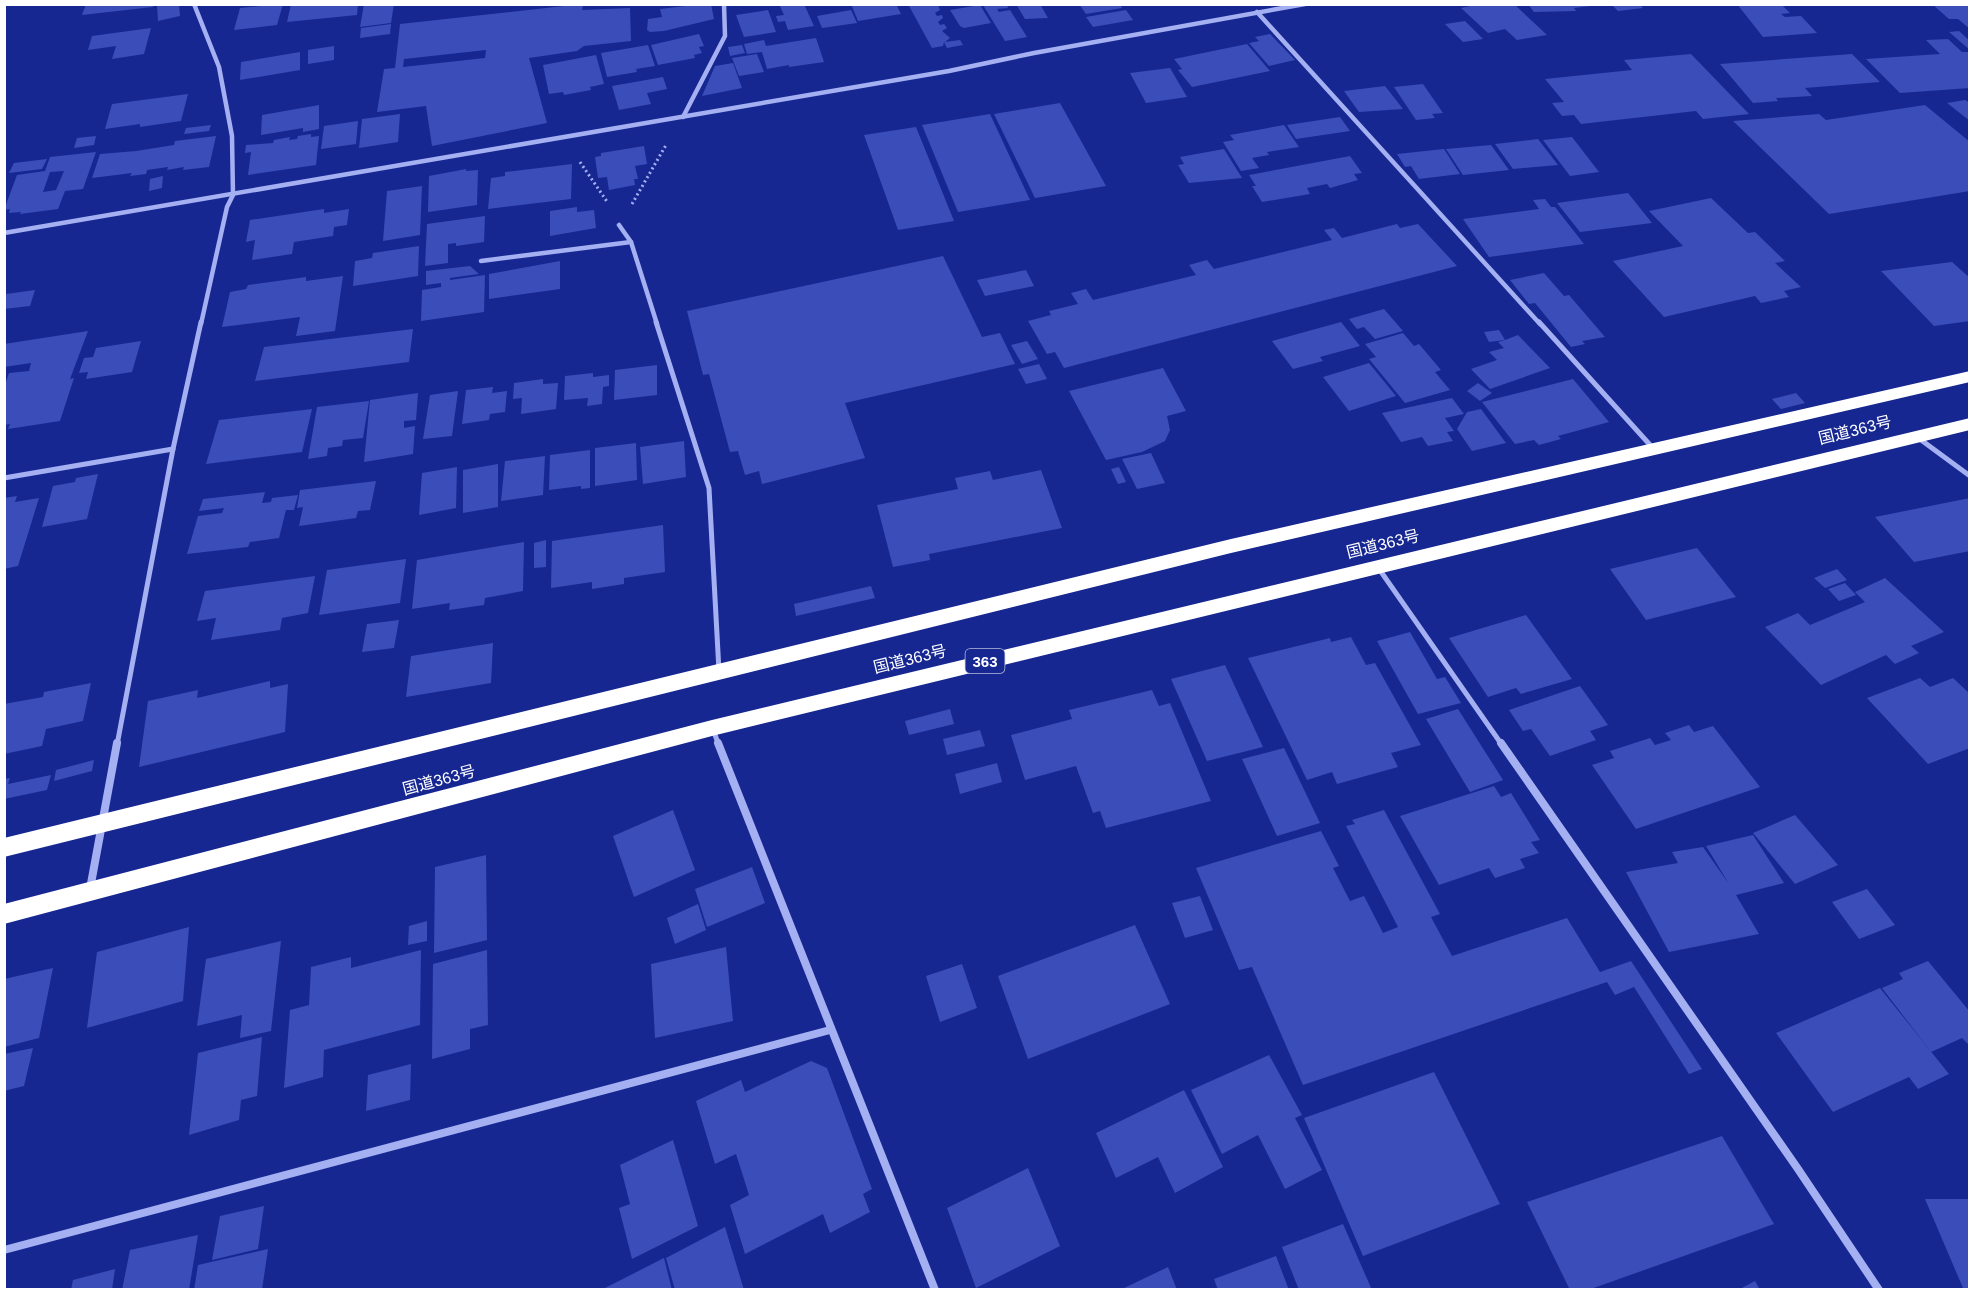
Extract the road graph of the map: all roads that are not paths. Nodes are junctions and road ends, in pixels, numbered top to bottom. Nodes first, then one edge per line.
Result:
1 (194, 4) edge
2 (724, 4) edge
3 (1265, 4) edge
4 (1305, 4) edge
5 (1271, 10) junction
6 (1257, 12) junction
7 (683, 117) junction
8 (233, 195) junction
9 (619, 225) road end
10 (4, 233) edge
11 (631, 242) junction
12 (481, 261) dead end
13 (1970, 376) edge
14 (1970, 424) edge
15 (1915, 436) junction
16 (1651, 446) junction
17 (173, 449) junction
18 (1970, 476) edge
19 (4, 478) edge
20 (1376, 566) junction
21 (720, 671) junction
22 (712, 728) junction
23 (102, 824) junction
24 (4, 848) edge
25 (89, 893) junction
26 (4, 914) edge
27 (830, 1030) junction
28 (4, 1250) edge
29 (935, 1290) edge
30 (1879, 1290) edge

1 - 8 street
2 - 7 street
3 - 5 street
4 - 5 street
5 - 6 street
6 - 7 street
6 - 16 street
7 - 8 street
8 - 10 street
8 - 17 street
9 - 11 street
11 - 12 street
11 - 21 street
13 - 16 highway, 国道363号
14 - 15 highway, 国道363号 / 363
15 - 18 street
15 - 20 highway, 国道363号 / 363
16 - 21 highway, 国道363号
17 - 19 street
17 - 23 street
20 - 22 highway, 国道363号 / 363
20 - 30 street
21 - 23 highway, 国道363号
22 - 25 highway, 国道363号 / 363
22 - 27 street
23 - 24 highway, 国道363号
23 - 25 street
25 - 26 highway, 国道363号 / 363
27 - 28 street
27 - 29 street

